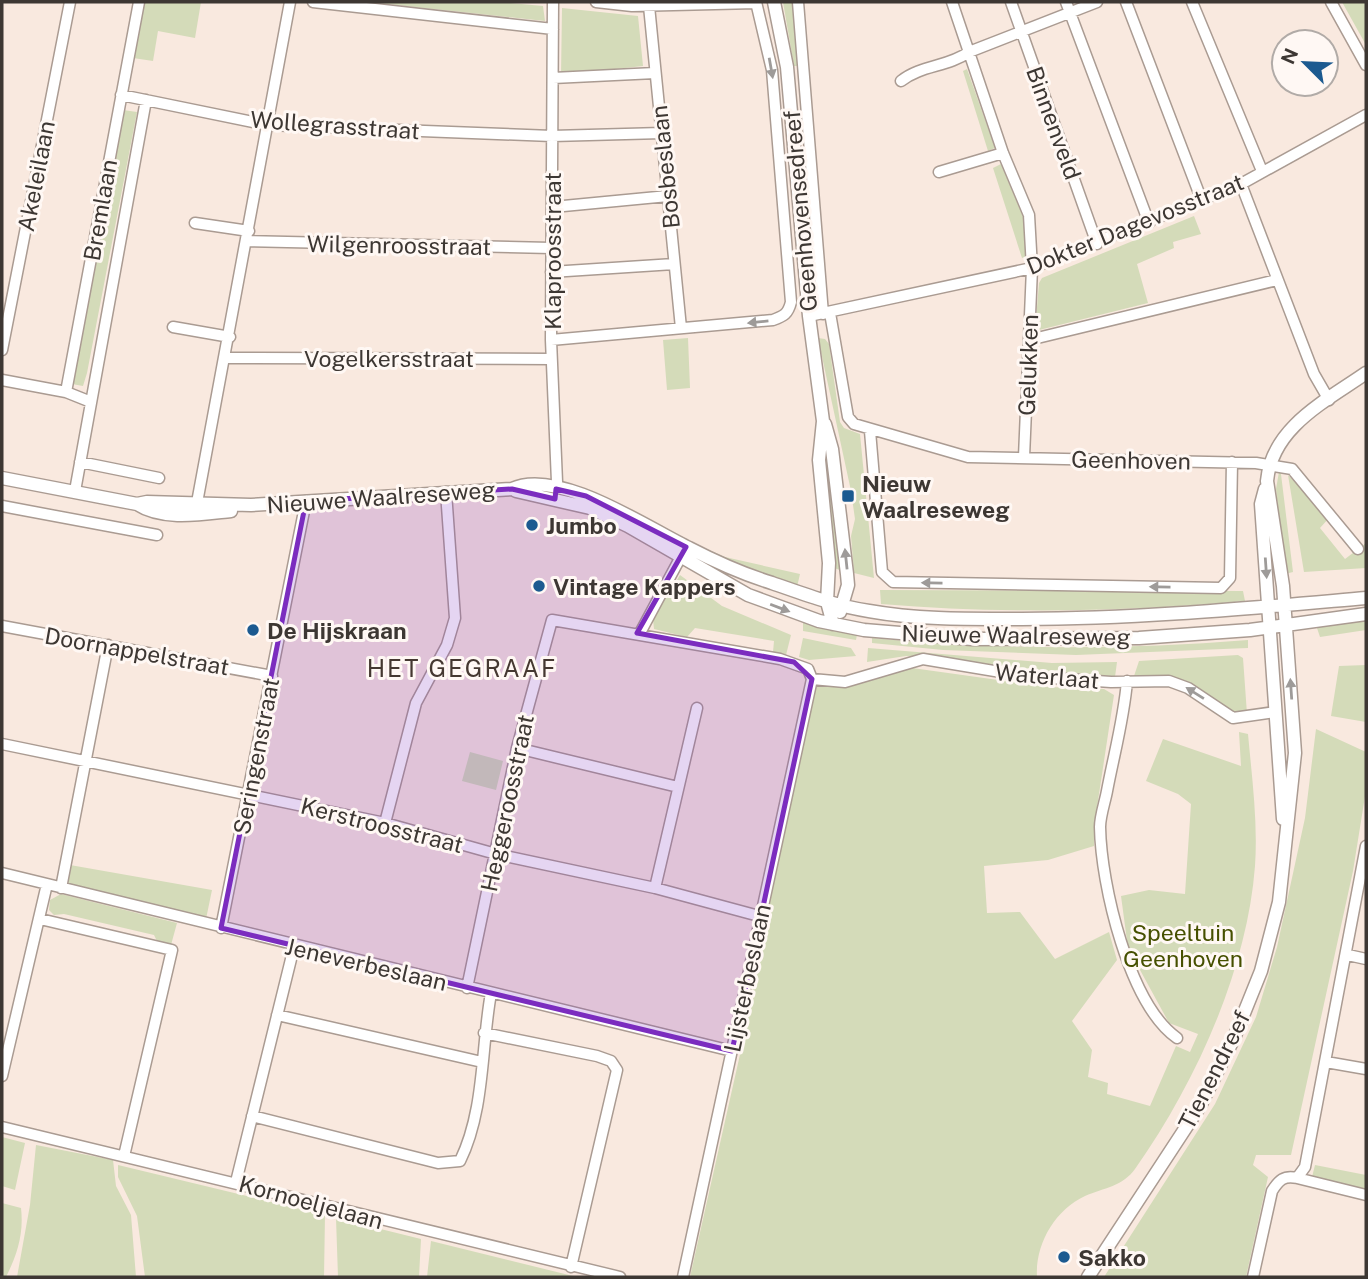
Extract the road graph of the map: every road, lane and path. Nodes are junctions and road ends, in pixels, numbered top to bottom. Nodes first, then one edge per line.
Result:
1 (70, 2) edge
2 (139, 2) edge
3 (290, 2) edge
4 (313, 2) edge
5 (553, 2) edge
6 (596, 2) edge
7 (756, 2) edge
8 (774, 2) edge
9 (798, 2) edge
10 (952, 2) edge
11 (1011, 2) edge
12 (1097, 2) edge
13 (1126, 2) edge
14 (1192, 2) edge
15 (1331, 2) edge
16 (649, 6) junction
17 (1068, 7) edge
18 (553, 29) junction
19 (1021, 31) junction
20 (969, 52) junction
21 (1366, 65) edge
22 (655, 73) junction
23 (553, 78) junction
24 (901, 81) dead end
25 (121, 95) junction
26 (146, 100) junction
27 (1366, 115) edge
28 (268, 125) junction
29 (662, 133) junction
30 (552, 136) junction
31 (1003, 153) junction
32 (1262, 171) junction
33 (939, 173) dead end
34 (1241, 184) junction
35 (668, 196) junction
36 (1202, 201) junction
37 (553, 207) junction
38 (195, 223) dead end
39 (1149, 223) junction
40 (248, 236) junction
41 (1097, 244) junction
42 (551, 248) junction
43 (674, 264) junction
44 (1032, 268) junction
45 (551, 272) junction
46 (1277, 280) junction
47 (826, 314) junction
48 (809, 316) junction
49 (173, 327) dead end
50 (681, 328) junction
51 (230, 337) junction
52 (551, 340) junction
53 (1029, 341) junction
54 (2, 348) edge
55 (226, 358) junction
56 (551, 359) junction
57 (1366, 373) edge
58 (2, 380) edge
59 (66, 392) junction
60 (1329, 400) junction
61 (91, 402) junction
62 (823, 421) junction
63 (870, 431) junction
64 (1024, 457) junction
65 (80, 462) junction
66 (1233, 462) junction
67 (1268, 465) junction
68 (2, 478) edge
69 (159, 478) dead end
70 (1267, 481) junction
71 (556, 490) junction
72 (75, 491) junction
73 (446, 492) junction
74 (306, 501) junction
75 (2, 506) edge
76 (196, 510) junction
77 (157, 535) dead end
78 (1358, 549) dead end
79 (683, 552) junction
80 (1366, 598) edge
81 (827, 602) junction
82 (844, 606) junction
83 (1285, 606) junction
84 (1268, 607) junction
85 (1366, 614) edge
86 (833, 624) junction
87 (2, 626) edge
88 (1286, 626) junction
89 (1269, 628) junction
90 (640, 633) junction
91 (108, 645) junction
92 (272, 676) junction
93 (813, 679) junction
94 (1127, 681) junction
95 (697, 708) dead end
96 (1275, 712) junction
97 (2, 744) edge
98 (517, 748) junction
99 (86, 762) junction
100 (678, 787) junction
101 (249, 793) junction
102 (385, 823) junction
103 (1286, 840) junction
104 (1366, 847) edge
105 (496, 854) junction
106 (2, 873) edge
107 (47, 884) junction
108 (61, 888) junction
109 (655, 888) junction
110 (760, 916) junction
111 (40, 919) junction
112 (221, 928) junction
113 (294, 947) junction
114 (1348, 955) junction
115 (1366, 959) edge
116 (467, 988) junction
117 (491, 993) junction
118 (277, 1015) junction
119 (484, 1032) junction
120 (1177, 1038) dead end
121 (732, 1051) junction
122 (482, 1062) junction
123 (1326, 1062) junction
124 (1366, 1069) edge
125 (2, 1076) edge
126 (253, 1116) junction
127 (2, 1127) edge
128 (124, 1156) junction
129 (1297, 1178) junction
130 (236, 1182) junction
131 (1366, 1195) edge
132 (571, 1267) junction
133 (620, 1277) edge
134 (683, 1277) edge
135 (1088, 1277) edge
136 (1253, 1277) edge

1 - 54 street, Akeleilaan
2 - 25 street, Bremlaan
3 - 28 street
4 - 18 street
5 - 18 street, Klaproosstraat
6 - 16 street
7 - 16 street
7 -> 50 street, Geenhovensedreef
8 - 48 street, Geenhovensedreef
9 - 47 street, Geenhovensedreef
10 - 20 street, Gelukken
11 - 19 street, Binnenveld
12 - 17 street
13 - 36 street
14 - 32 street
15 - 21 street
16 - 22 street, Bosbeslaan
17 - 19 street
17 - 39 street
18 - 23 street, Klaproosstraat
19 - 20 street
19 - 41 street, Binnenveld
20 - 24 street
20 - 31 street, Gelukken
22 - 23 street
22 - 29 street, Bosbeslaan
23 - 30 street, Klaproosstraat
25 - 26 street, Wollegrasstraat
25 - 59 street, Bremlaan
26 - 28 street, Wollegrasstraat
26 - 61 street, Bremlaan
27 - 32 street, Dokter Dagevosstraat
28 - 30 street, Wollegrasstraat
28 - 40 street
29 - 30 street, Wollegrasstraat
29 - 35 street, Bosbeslaan
30 - 37 street, Klaproosstraat
31 - 33 street
31 - 44 street, Gelukken
32 - 34 street, Dokter Dagevosstraat
34 - 36 street, Dokter Dagevosstraat
34 - 46 street
35 - 37 street
35 - 43 street, Bosbeslaan
36 - 39 street, Dokter Dagevosstraat
37 - 42 street, Klaproosstraat
38 - 40 street, Wilgenroosstraat
39 - 41 street, Dokter Dagevosstraat
40 - 42 street, Wilgenroosstraat
40 - 51 street
41 - 44 street, Dokter Dagevosstraat
42 - 45 street, Klaproosstraat
43 - 45 street
43 - 50 street, Bosbeslaan
44 - 47 street, Dokter Dagevosstraat
44 - 53 street, Gelukken
45 - 52 street, Klaproosstraat
46 - 53 street
46 - 60 street
47 - 48 street, Dokter Dagevosstraat
47 - 63 street, Geenhovensedreef
48 - 62 street, Geenhovensedreef
49 - 51 street
50 - 52 street
51 - 55 street
52 - 56 street, Klaproosstraat
53 - 64 street, Gelukken
55 - 56 street, Vogelkersstraat
55 - 76 street
56 - 71 street, Klaproosstraat
57 - 60 street
58 - 59 street
59 - 61 street
60 - 67 street
61 - 65 street, Bremlaan
62 - 81 street, Geenhovensedreef
82 -> 62 street, Geenhovensedreef
63 - 64 street, Geenhoven
66 -> 63 street
64 - 66 street, Geenhoven
65 - 69 street
65 - 72 street, Bremlaan
66 - 67 street, Geenhoven
67 - 70 street
67 - 78 street, Geenhoven
68 - 72 street, Nieuwe Waalreseweg
70 - 83 street, Tienendreef
70 -> 84 street, Tienendreef
71 - 73 street, Nieuwe Waalreseweg
71 - 79 street, Nieuwe Waalreseweg
72 - 76 street, Nieuwe Waalreseweg
73 - 74 street, Nieuwe Waalreseweg
73 - 102 street
74 - 76 street, Nieuwe Waalreseweg
74 - 92 street, Seringenstraat
75 - 77 street
79 - 81 street, Nieuwe Waalreseweg
79 -> 86 street, Nieuwe Waalreseweg
79 - 90 street
80 - 83 street, Nieuwe Waalreseweg
81 - 82 street, Nieuwe Waalreseweg
81 - 86 street, Geenhovensedreef
82 - 84 street, Nieuwe Waalreseweg
82 - 86 street, Geenhovensedreef
83 - 84 street, Nieuwe Waalreseweg
83 - 88 street, Tienendreef
84 - 89 street, Tienendreef
85 - 88 street, Nieuwe Waalreseweg
86 - 89 street, Nieuwe Waalreseweg
87 - 91 street, Doornappelstraat
88 - 89 street, Nieuwe Waalreseweg
103 -> 88 street, Tienendreef
89 - 96 street, Tienendreef
90 - 93 street
90 - 98 street, Heggeroosstraat
91 - 92 street, Doornappelstraat
91 - 99 street
92 - 101 street, Seringenstraat
93 - 94 street, Waterlaat
93 - 110 street, Lijsterbeslaan
96 -> 94 street, Waterlaat
94 - 120 street
95 - 100 street
96 - 103 street, Tienendreef
97 - 99 street, Kerstroosstraat
98 - 100 street
98 - 105 street, Heggeroosstraat
99 - 101 street, Kerstroosstraat
99 - 108 street
100 - 109 street
101 - 102 street, Kerstroosstraat
101 - 112 street, Seringenstraat
102 - 105 street, Kerstroosstraat
103 - 135 street, Tienendreef
104 - 114 street
105 - 109 street, Kerstroosstraat
105 - 116 street, Heggeroosstraat
106 - 107 street, Jeneverbeslaan
107 - 108 street, Jeneverbeslaan
107 - 111 street
108 - 112 street, Jeneverbeslaan
109 - 110 street, Kerstroosstraat
110 - 121 street, Lijsterbeslaan
111 - 125 street
111 - 128 street
112 - 113 street, Jeneverbeslaan
113 - 116 street, Jeneverbeslaan
113 - 118 street
114 - 115 street
114 - 123 street
116 - 117 street, Jeneverbeslaan
117 - 119 street
117 - 121 street, Jeneverbeslaan
118 - 122 street
118 - 126 street
119 - 122 street
119 - 132 street
121 - 134 street, Lijsterbeslaan
122 - 126 street
123 - 124 street
123 - 129 street
126 - 130 street
127 - 128 street, Kornoeljelaan
128 - 130 street, Kornoeljelaan
129 - 131 street
129 - 136 street
130 - 132 street, Kornoeljelaan
132 - 133 street, Kornoeljelaan

